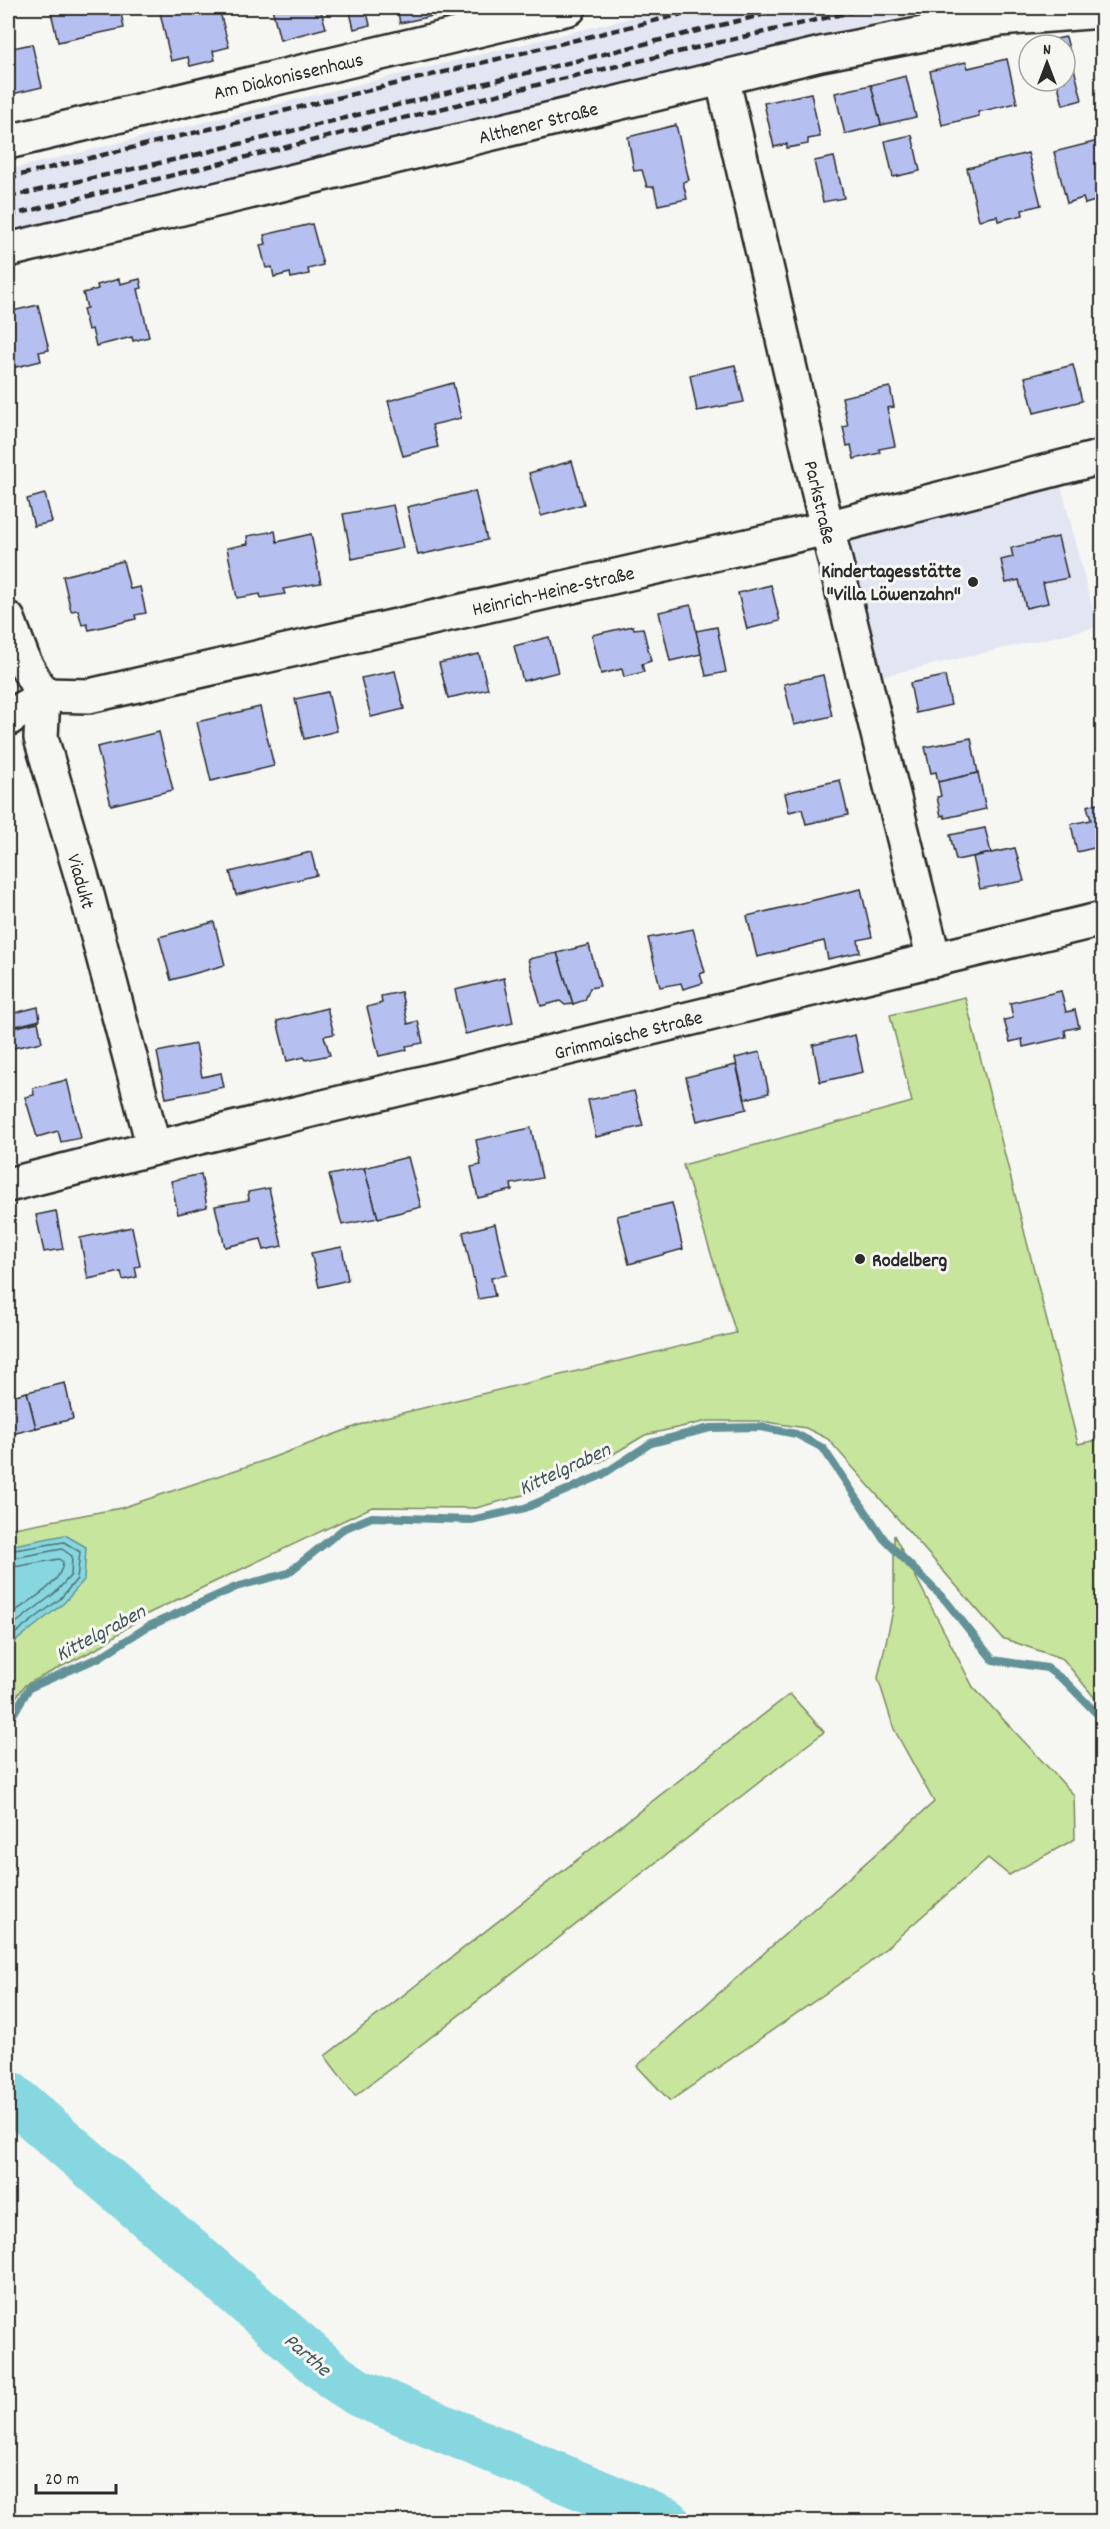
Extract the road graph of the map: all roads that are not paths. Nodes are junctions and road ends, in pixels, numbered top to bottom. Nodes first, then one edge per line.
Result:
1 (568, 8) edge
2 (1088, 12) edge
3 (722, 77) junction
4 (8, 142) edge
5 (8, 250) edge
6 (1102, 457) edge
7 (827, 528) junction
8 (8, 619) edge
9 (43, 695) junction
10 (8, 719) edge
11 (1102, 920) edge
12 (934, 960) junction
13 (153, 1148) junction
14 (8, 1185) edge

1 - 4 street, Am Diakonissenhaus
2 - 3 street, Althener Straße
3 - 5 street, Althener Straße
3 - 7 street, Parkstraße
6 - 7 street, Heinrich-Heine-Straße
7 - 9 street, Heinrich-Heine-Straße
7 - 12 street, Parkstraße
8 - 9 street
9 - 10 street
9 - 13 street, Viadukt
11 - 12 street, Grimmaische Straße
12 - 13 street, Grimmaische Straße
13 - 14 street, Grimmaische Straße

